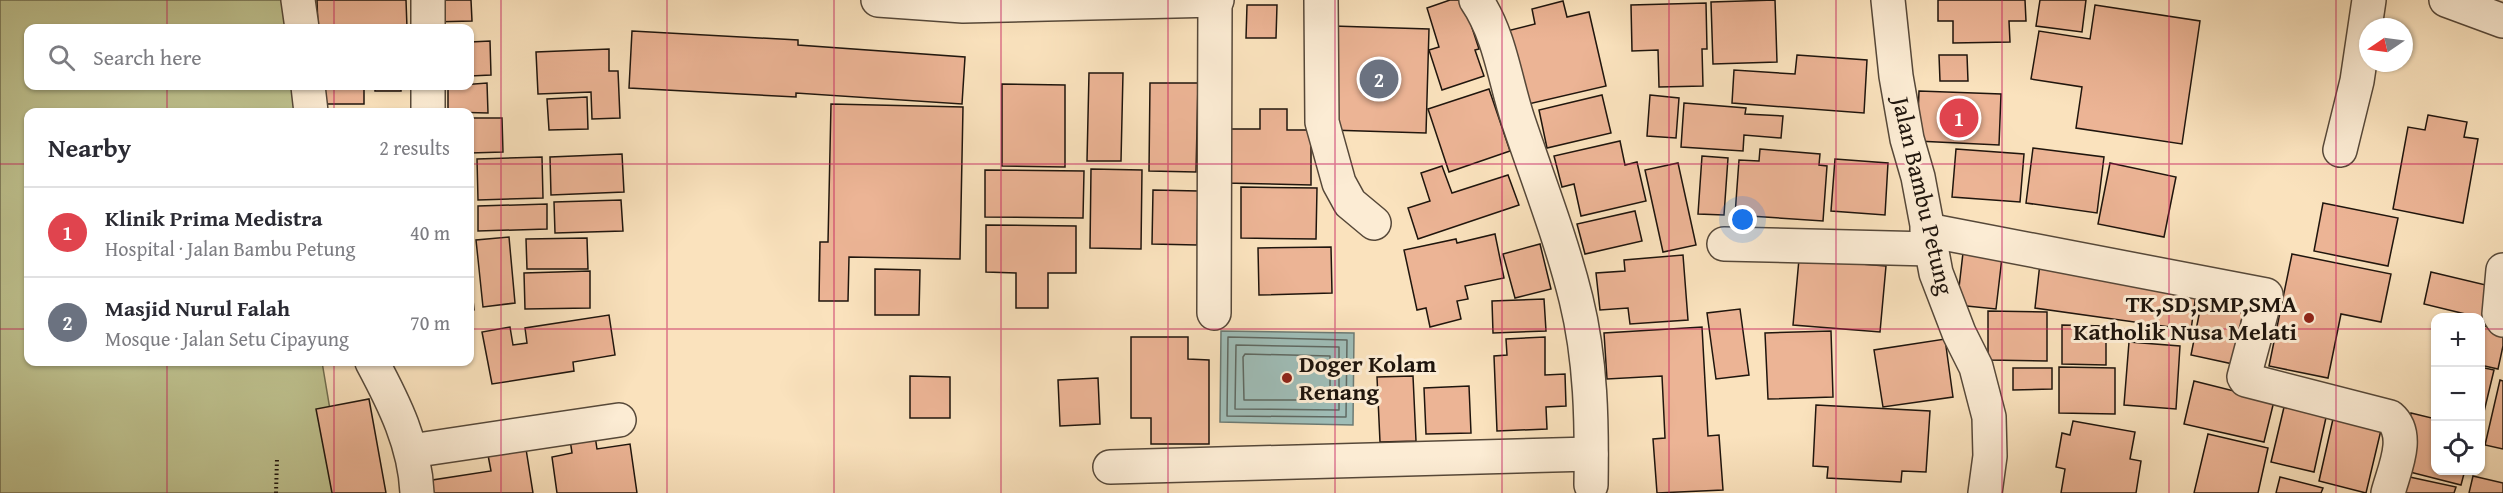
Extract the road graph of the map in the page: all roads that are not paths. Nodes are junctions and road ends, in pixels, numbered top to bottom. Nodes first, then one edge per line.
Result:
1 (298, 0) edge
2 (428, 0) edge
3 (878, 0) edge
4 (1216, 0) edge
5 (1321, 0) edge
6 (1476, 0) edge
7 (1888, 0) edge
8 (2369, 0) edge
9 (2446, 0) edge
10 (2503, 21) edge
11 (301, 24) edge
12 (428, 24) edge
13 (308, 90) edge
14 (428, 90) edge
15 (311, 108) edge
16 (428, 108) edge
17 (2340, 150) dead end
18 (1374, 223) dead end
19 (1929, 239) junction
20 (1724, 244) dead end
21 (2503, 270) edge
22 (1214, 313) dead end
23 (2503, 320) edge
24 (374, 366) edge
25 (619, 420) dead end
26 (411, 451) junction
27 (1110, 467) dead end
28 (417, 493) edge
29 (1985, 493) edge
30 (2388, 493) edge

1 - 11 street
2 - 12 street
3 - 4 street
4 - 22 street
5 - 18 street
6 - 27 street
7 - 19 street, Jalan Bambu Petung
8 - 17 street
9 - 10 street
13 - 15 street
14 - 16 street
19 - 20 street
19 - 29 street, Jalan Bambu Petung
19 - 30 street
21 - 23 street
24 - 26 street
25 - 26 street
26 - 28 street

